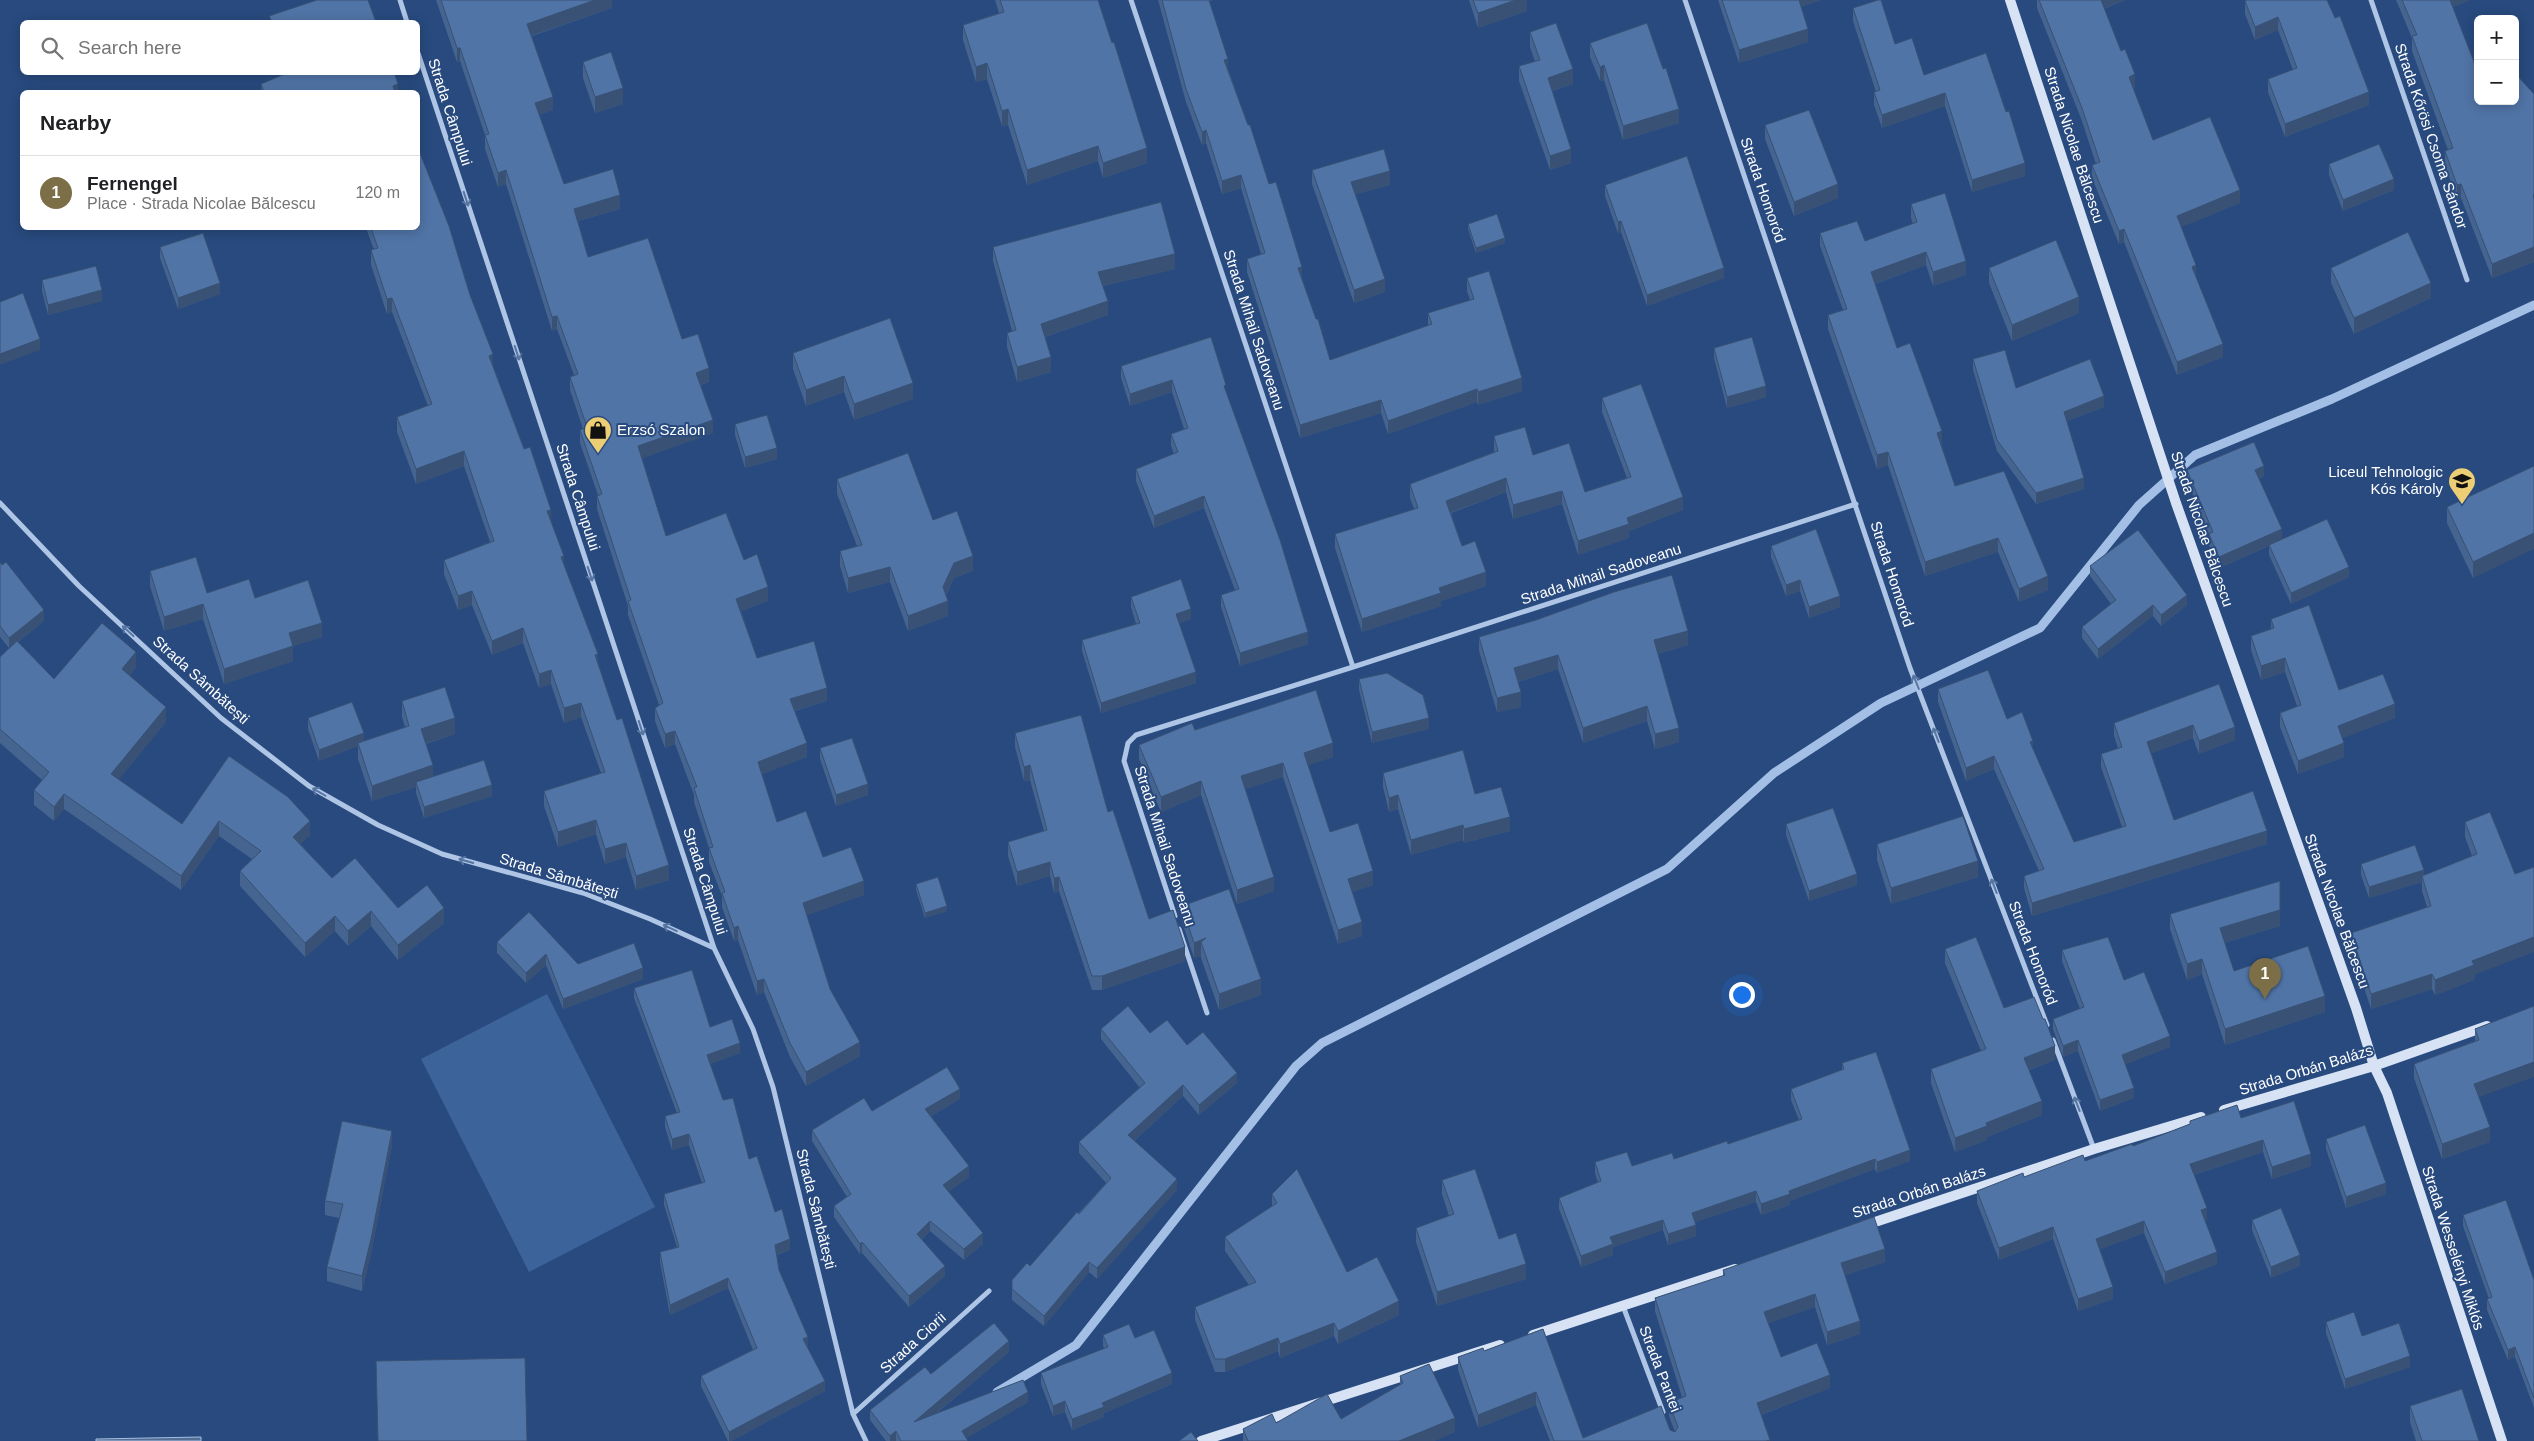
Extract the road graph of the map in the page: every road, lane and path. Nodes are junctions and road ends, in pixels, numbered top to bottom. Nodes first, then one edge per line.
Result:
1 (400, 0) edge
2 (1131, 0) edge
3 (1685, 0) edge
4 (2010, 0) edge
5 (2371, 0) edge
6 (406, 20) edge
7 (420, 59) edge
8 (2467, 280) dead end
9 (0, 503) edge
10 (1856, 504) junction
11 (1353, 667) junction
12 (714, 948) junction
13 (1207, 1013) dead end
14 (2498, 1023) edge
15 (2374, 1066) junction
16 (2094, 1149) junction
17 (1849, 1231) edge
18 (1746, 1265) edge
19 (989, 1291) dead end
20 (1623, 1306) junction
21 (853, 1414) junction
22 (1667, 1423) edge
23 (866, 1441) edge
24 (1200, 1441) edge
25 (2502, 1441) edge

1 - 6 street
2 - 11 street, Strada Mihail Sadoveanu
3 - 10 street, Strada Homoród
4 - 15 main road, Strada Nicolae Bălcescu
5 - 8 street, Strada Kőrösi Csoma Sándor
7 -> 12 street, Strada Câmpului
12 -> 9 street, Strada Sâmbătești
10 - 11 street, Strada Mihail Sadoveanu
16 -> 10 street, Strada Homoród
11 - 13 street, Strada Mihail Sadoveanu
12 - 21 street, Strada Sâmbătești
14 - 15 main road, Strada Orbán Balázs
15 - 16 main road, Strada Orbán Balázs
15 - 25 main road, Strada Wesselényi Miklós
16 - 17 main road, Strada Orbán Balázs
18 - 20 main road
19 - 21 street, Strada Ciorii
20 - 22 street, Strada Pantei
20 - 24 main road
21 - 23 street, Strada Sâmbătești

